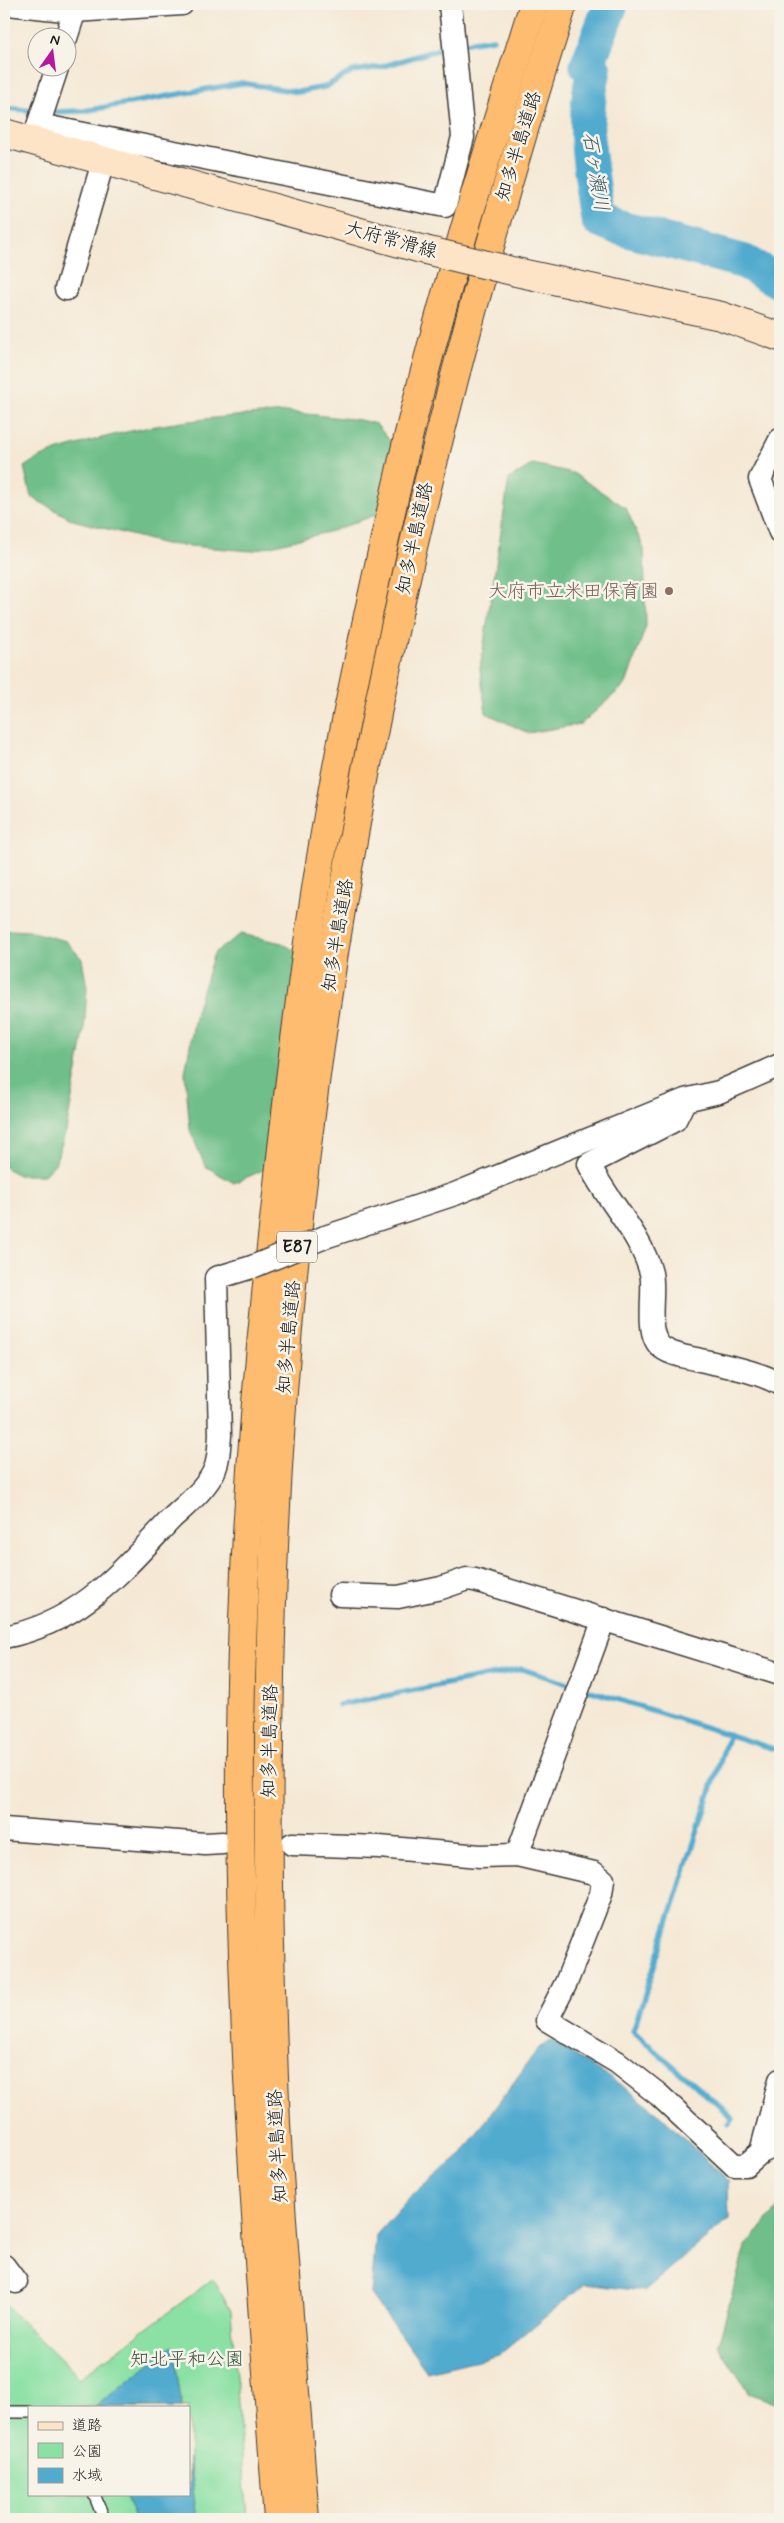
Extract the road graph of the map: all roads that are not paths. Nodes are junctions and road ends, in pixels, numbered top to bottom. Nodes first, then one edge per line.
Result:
1 (8, 4) edge
2 (182, 4) edge
3 (450, 4) edge
4 (534, 4) edge
5 (563, 4) edge
6 (76, 7) edge
7 (69, 28) edge
8 (54, 78) edge
9 (4, 133) edge
10 (36, 134) junction
11 (103, 162) junction
12 (66, 289) dead end
13 (780, 337) edge
14 (780, 440) edge
15 (780, 532) edge
16 (780, 1065) edge
17 (685, 1100) junction
18 (780, 1384) edge
19 (340, 1595) dead end
20 (604, 1619) junction
21 (4, 1637) edge
22 (780, 1674) edge
23 (4, 1829) edge
24 (222, 1843) dead end
25 (292, 1844) dead end
26 (517, 1855) junction
27 (780, 2080) edge
28 (771, 2148) edge
29 (4, 2412) edge
30 (28, 2412) edge
31 (95, 2496) edge
32 (104, 2519) edge
33 (278, 2519) edge
34 (305, 2519) edge

1 - 6 street
2 - 6 street
3 - 10 street
4 - 33 highway, 知多半島道路 / E87
5 - 34 highway, 知多半島道路 / E87
6 - 7 street
8 - 10 street
9 - 10 main road, 大府常滑線
10 - 11 main road, 大府常滑線
11 - 12 street
11 - 13 main road, 大府常滑線, bridge
14 - 15 street
16 - 17 street
17 - 18 street
17 - 21 street, bridge
19 - 20 street
20 - 22 street
20 - 26 street
23 - 24 street
25 - 26 street
26 - 28 street
27 - 28 street
29 - 30 lane
31 - 32 lane

